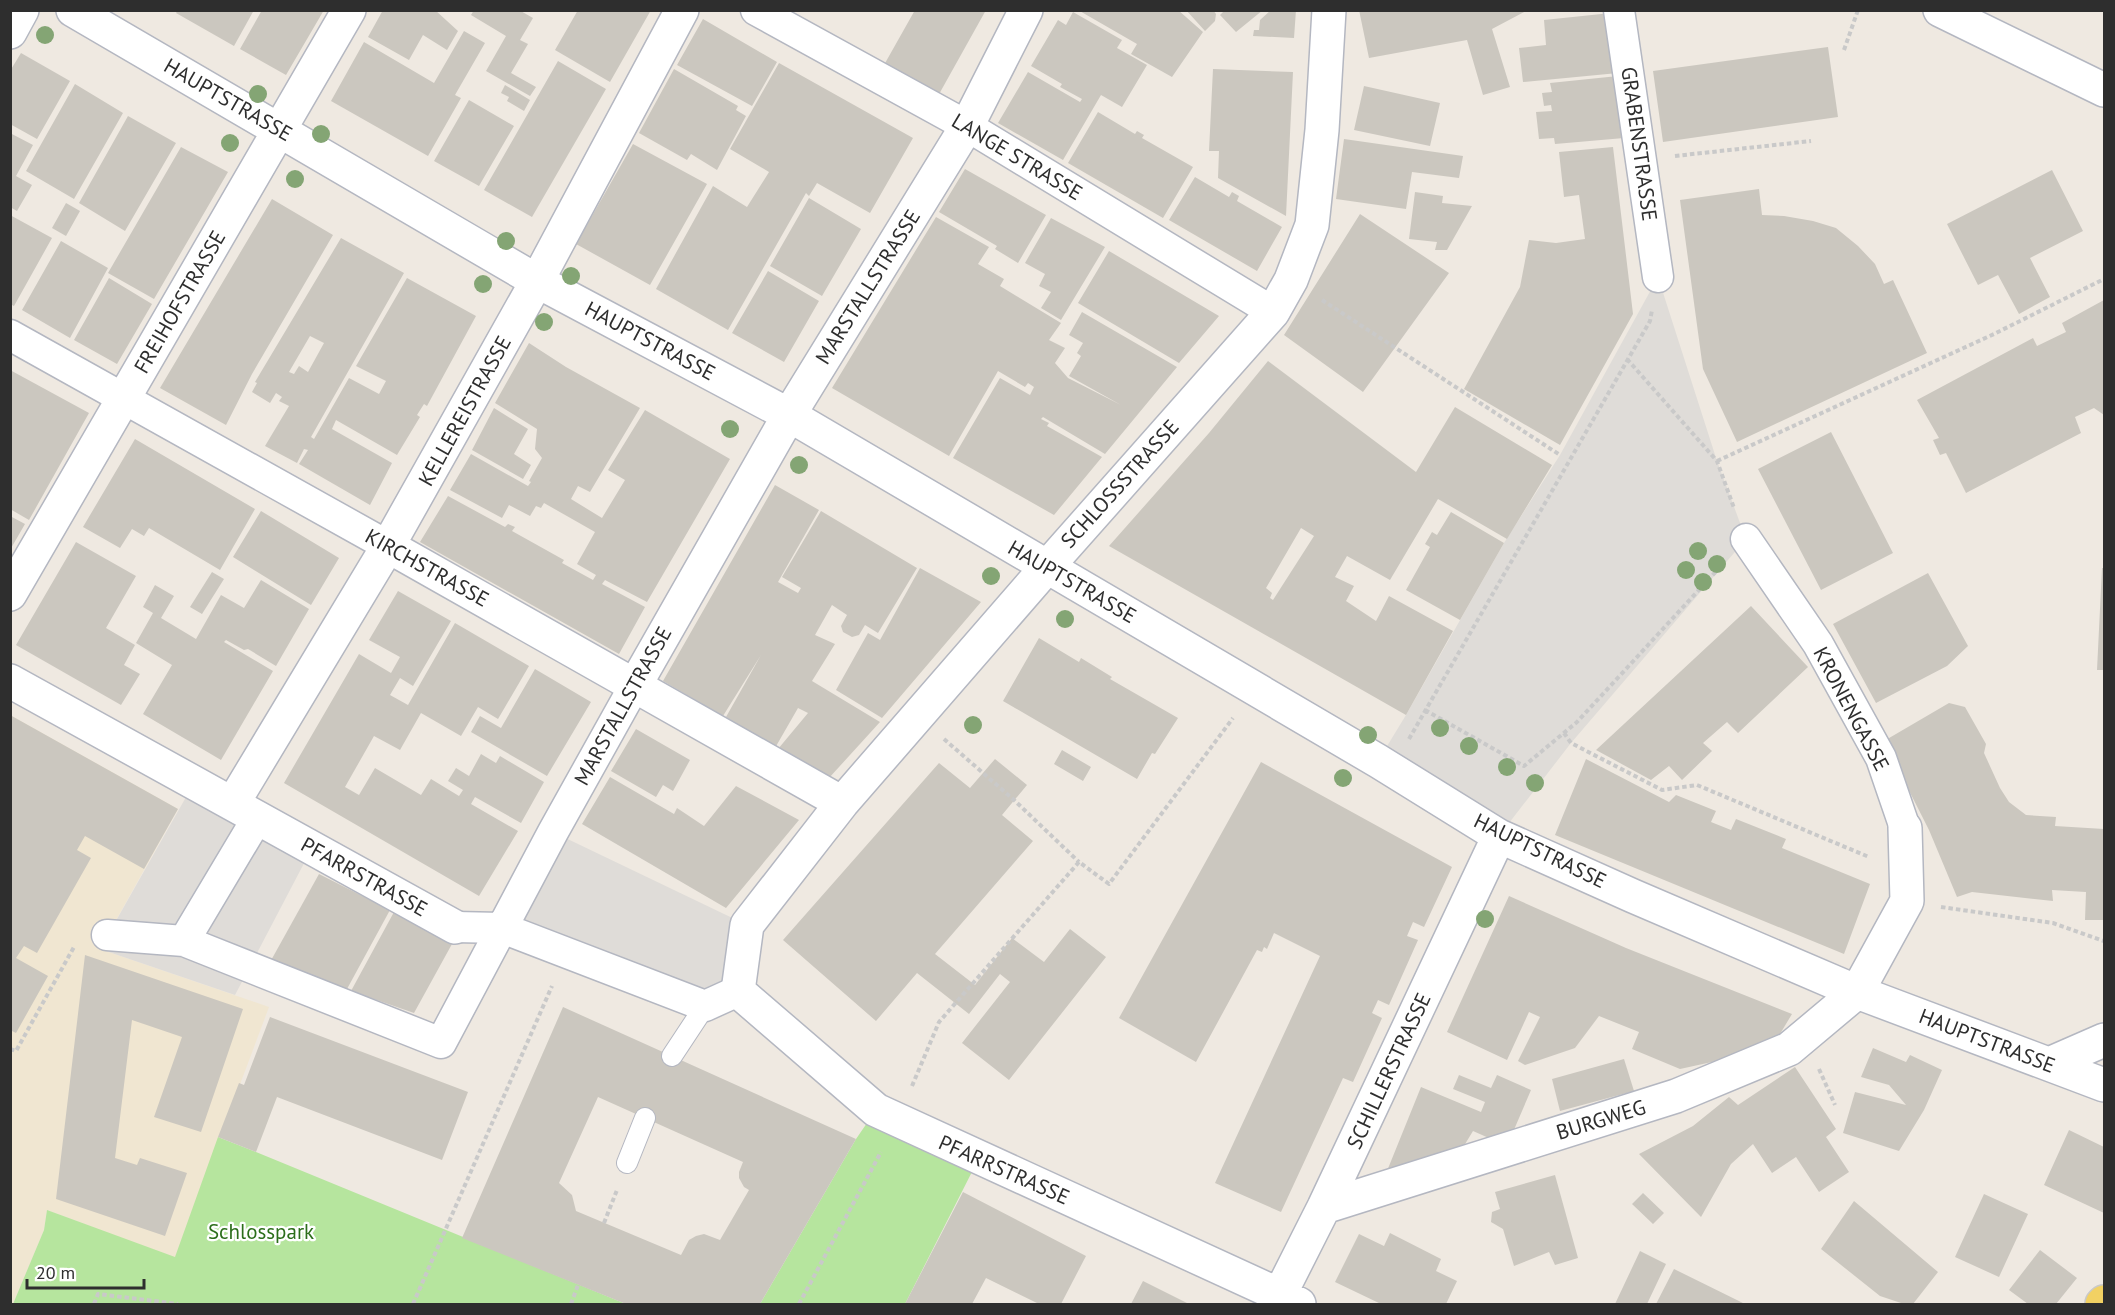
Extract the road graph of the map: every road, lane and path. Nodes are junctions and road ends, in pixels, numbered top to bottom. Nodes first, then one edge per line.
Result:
1 (22, 10) edge
2 (73, 10) edge
3 (349, 10) edge
4 (682, 10) edge
5 (756, 10) edge
6 (1026, 10) edge
7 (1329, 10) edge
8 (1619, 10) edge
9 (1858, 10) edge
10 (1940, 10) edge
11 (10, 32) edge
12 (1844, 50) dead end
13 (2104, 90) edge
14 (967, 126) junction
15 (280, 130) junction
16 (1811, 141) dead end
17 (1641, 159) junction
18 (1658, 277) joint
19 (2104, 279) edge
20 (1291, 280) junction
21 (537, 281) junction
22 (1273, 312) junction
23 (10, 334) edge
24 (1627, 359) junction
25 (123, 398) junction
26 (789, 415) junction
27 (1560, 455) dead end
28 (1717, 461) junction
29 (1746, 539) junction
30 (388, 546) junction
31 (1047, 567) junction
32 (10, 594) edge
33 (10, 681) edge
34 (635, 685) junction
35 (1255, 688) junction
36 (1425, 710) junction
37 (918, 716) junction
38 (1564, 733) junction
39 (1391, 769) junction
40 (842, 803) junction
41 (246, 810) junction
42 (1905, 828) joint
43 (1499, 836) junction
44 (1079, 862) junction
45 (1906, 887) junction
46 (455, 927) joint
47 (502, 928) junction
48 (107, 935) joint
49 (2104, 940) edge
50 (184, 941) junction
51 (567, 952) junction
52 (738, 991) junction
53 (1857, 992) junction
54 (705, 1006) junction
55 (2104, 1040) edge
56 (10, 1049) edge
57 (672, 1056) dead end
58 (2049, 1064) junction
59 (2104, 1085) edge
60 (645, 1118) dead end
61 (898, 1121) junction
62 (627, 1163) dead end
63 (1324, 1207) junction
64 (578, 1285) dead end
65 (1285, 1302) edge
66 (94, 1305) edge
67 (178, 1305) edge
68 (413, 1305) edge
69 (571, 1305) edge
70 (799, 1305) edge

1 - 11 street
2 - 15 street, HAUPTSTRASSE
3 - 15 street, FREIHOFSTRASSE
4 - 21 street, KELLEREISTRASSE
5 - 14 street, LANGE STRASSE
6 - 14 street, MARSTALLSTRASSE
7 - 20 street, SCHLOSSSTRASSE
8 - 17 street, GRABENSTRASSE
9 - 12 path
10 - 13 street
14 - 22 street, LANGE STRASSE
14 - 26 street, MARSTALLSTRASSE
15 - 21 street, HAUPTSTRASSE
15 - 25 street, FREIHOFSTRASSE
16 - 17 path
17 - 18 street, GRABENSTRASSE
18 - 24 path
19 - 28 path
20 - 22 street, SCHLOSSSTRASSE
20 - 27 path
21 - 26 street, HAUPTSTRASSE
21 - 30 street, KELLEREISTRASSE
22 - 31 street, SCHLOSSSTRASSE
23 - 25 street, KIRCHSTRASSE
24 - 28 path
24 - 36 path
25 - 30 street, KIRCHSTRASSE
25 - 32 street, FREIHOFSTRASSE
26 - 31 street, HAUPTSTRASSE
26 - 34 street, MARSTALLSTRASSE
28 - 29 path
29 - 38 path
29 - 42 street, KRONENGASSE
30 - 34 street, KIRCHSTRASSE
30 - 41 street, KELLEREISTRASSE
31 - 35 street, HAUPTSTRASSE
31 - 37 street, SCHLOSSSTRASSE
33 - 41 street, PFARRSTRASSE
34 - 40 street, KIRCHSTRASSE
34 - 47 street, MARSTALLSTRASSE
35 - 39 street, HAUPTSTRASSE
35 - 44 path
36 - 38 path
36 - 39 path
37 - 40 street, SCHLOSSSTRASSE
37 - 44 path
38 - 45 path
39 - 43 street, HAUPTSTRASSE
40 - 52 street, SCHLOSSSTRASSE
41 - 46 street, PFARRSTRASSE
41 - 50 street
42 - 45 street, KRONENGASSE
43 - 53 street, HAUPTSTRASSE
43 - 63 street, SCHILLERSTRASSE
44 - 61 path
45 - 49 path
45 - 53 street
46 - 47 street, PFARRSTRASSE
47 - 50 street, MARSTALLSTRASSE
47 - 51 street, PFARRSTRASSE
48 - 50 street
48 - 56 path
51 - 54 street, PFARRSTRASSE
51 - 68 path
52 - 54 street
52 - 61 street, PFARRSTRASSE
53 - 58 street, HAUPTSTRASSE
53 - 63 street, BURGWEG
54 - 57 lane
55 - 58 street
58 - 59 street, HAUPTSTRASSE
60 - 62 lane
61 - 65 street, PFARRSTRASSE
61 - 70 path
63 - 65 street, SCHILLERSTRASSE
64 - 69 path
66 - 67 path

